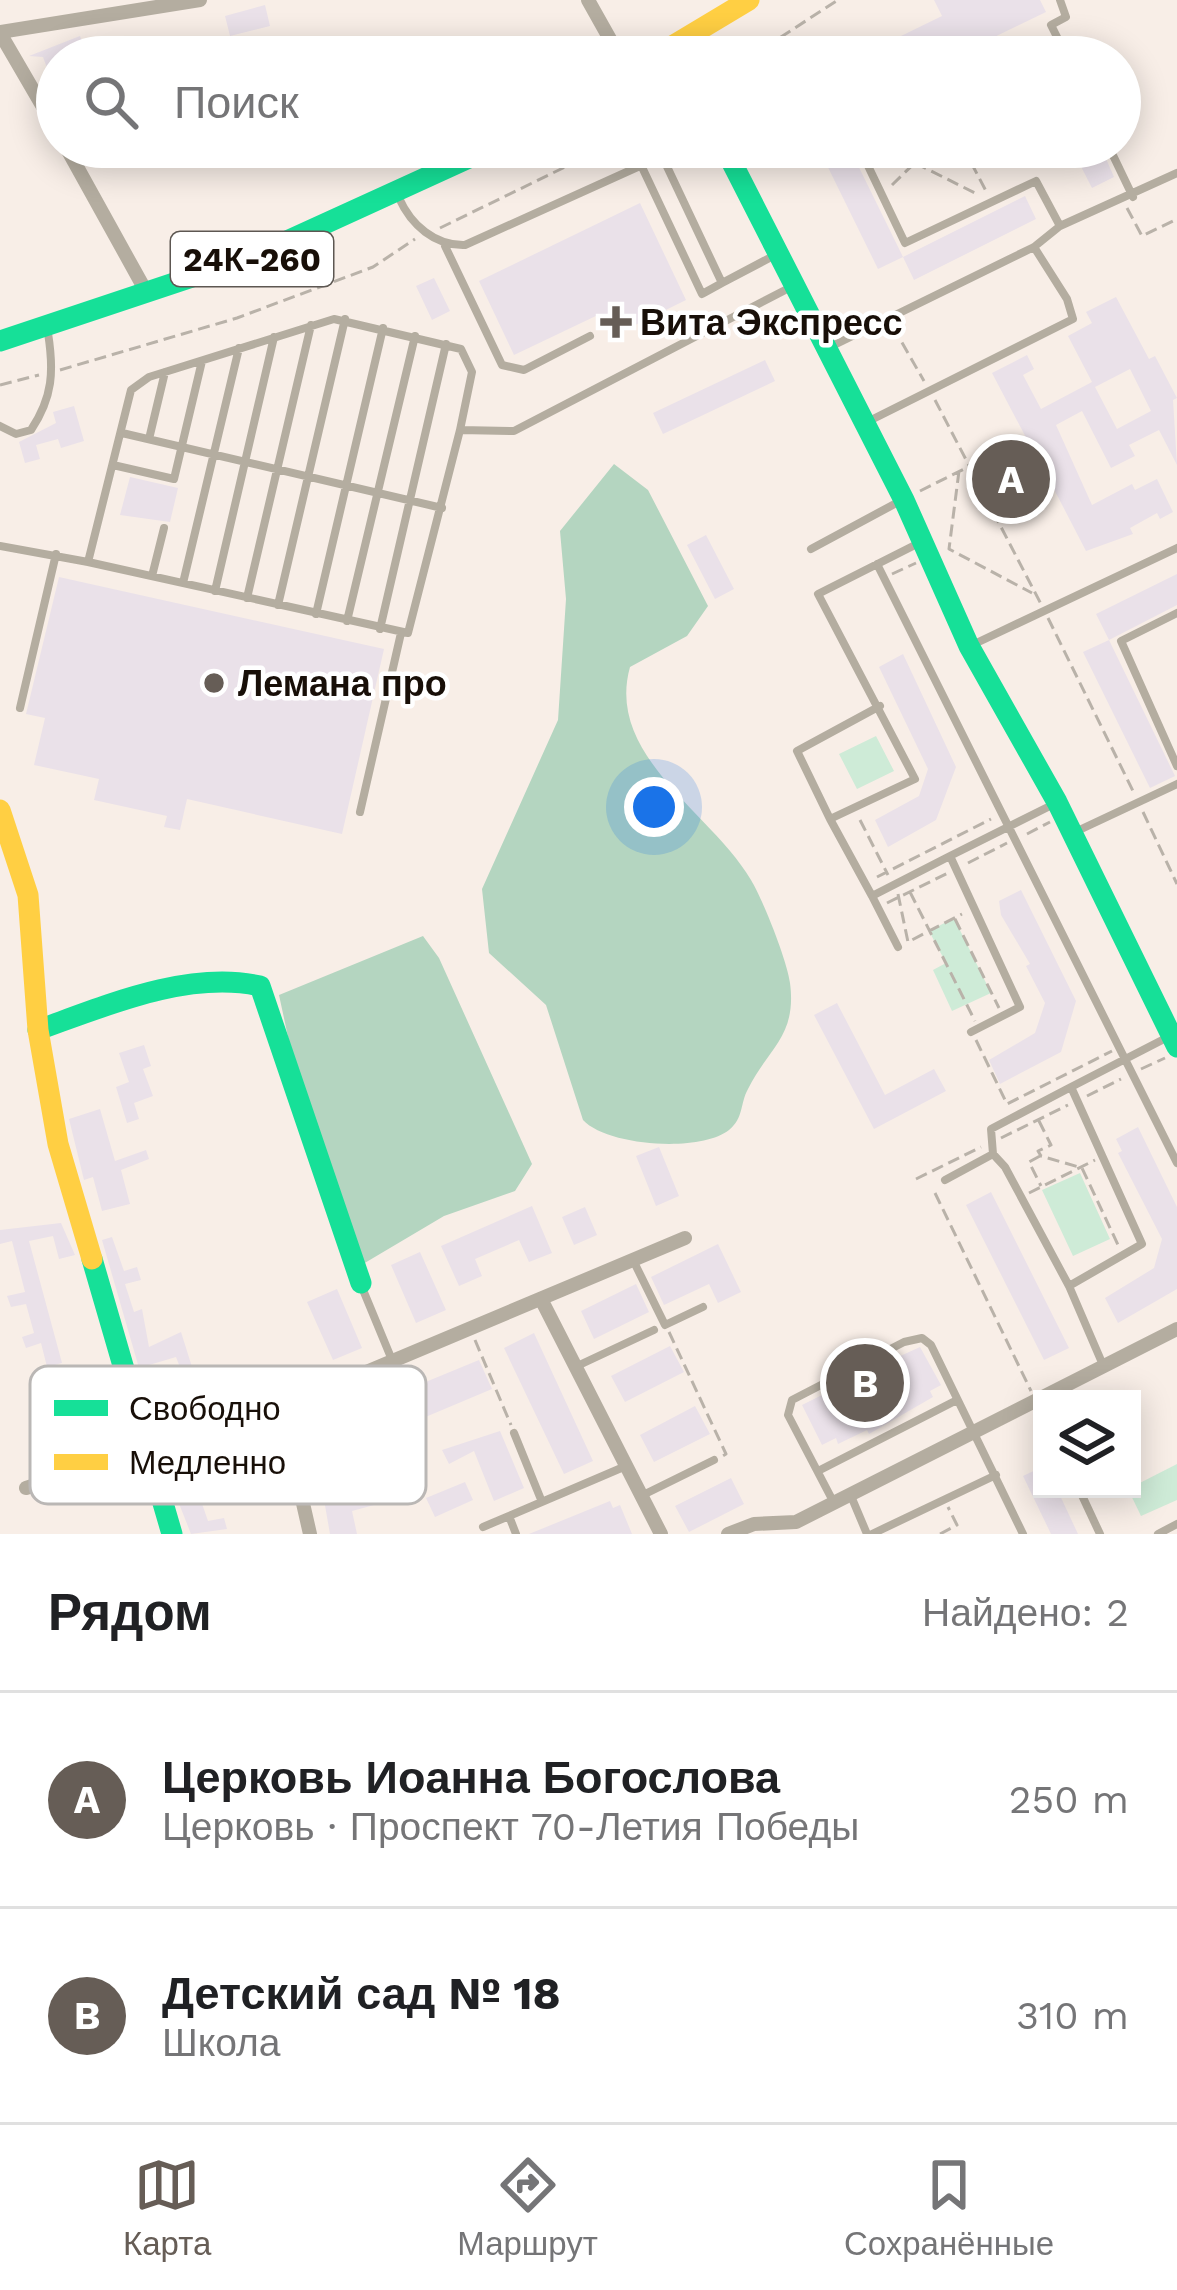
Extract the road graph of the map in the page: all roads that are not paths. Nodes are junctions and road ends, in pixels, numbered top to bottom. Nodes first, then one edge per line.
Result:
1 (200, 0) edge
2 (587, 0) edge
3 (730, 0) edge
4 (749, 0) edge
5 (1060, 0) edge
6 (0, 33) edge
7 (608, 36) edge
8 (683, 36) edge
9 (689, 36) edge
10 (1057, 36) edge
11 (36, 94) edge
12 (78, 168) edge
13 (435, 168) edge
14 (452, 168) edge
15 (634, 168) edge
16 (642, 168) edge
17 (668, 168) edge
18 (735, 168) edge
19 (869, 168) edge
20 (1117, 168) edge
21 (1177, 173) edge
22 (398, 196) junction
23 (1128, 199) junction
24 (1060, 226) junction
25 (445, 245) junction
26 (1034, 247) junction
27 (778, 254) junction
28 (722, 284) junction
29 (795, 285) junction
30 (143, 286) junction
31 (346, 319) junction
32 (311, 325) junction
33 (0, 327) edge
34 (48, 328) junction
35 (383, 328) junction
36 (415, 336) junction
37 (590, 336) dead end
38 (274, 337) junction
39 (0, 341) edge
40 (446, 343) junction
41 (239, 348) junction
42 (827, 348) junction
43 (202, 360) junction
44 (165, 372) junction
45 (865, 423) junction
46 (0, 426) edge
47 (460, 430) junction
48 (122, 433) junction
49 (149, 439) junction
50 (182, 446) junction
51 (214, 454) junction
52 (246, 461) junction
53 (113, 465) junction
54 (278, 468) junction
55 (309, 475) junction
56 (345, 484) junction
57 (378, 491) junction
58 (410, 498) junction
59 (904, 500) junction
60 (442, 508) junction
61 (164, 529) dead end
62 (0, 546) edge
63 (811, 548) dead end
64 (1177, 548) edge
65 (920, 552) junction
66 (56, 554) junction
67 (88, 562) junction
68 (877, 564) junction
69 (152, 576) junction
70 (183, 584) junction
71 (215, 591) junction
72 (247, 598) junction
73 (278, 605) junction
74 (1177, 613) edge
75 (316, 614) junction
76 (347, 621) junction
77 (380, 629) junction
78 (401, 633) junction
79 (969, 646) junction
80 (880, 706) junction
81 (20, 708) dead end
82 (1177, 766) edge
83 (1177, 784) edge
84 (1057, 802) junction
85 (0, 810) edge
86 (360, 812) dead end
87 (830, 819) junction
88 (1010, 826) junction
89 (1073, 833) junction
90 (950, 856) junction
91 (872, 896) junction
92 (898, 947) dead end
93 (38, 1030) junction
94 (975, 1030) road end
95 (1175, 1041) edge
96 (1126, 1061) junction
97 (1071, 1088) junction
98 (993, 1154) junction
99 (1177, 1163) edge
100 (945, 1180) dead end
101 (686, 1238) dead end
102 (633, 1260) junction
103 (361, 1283) joint
104 (1070, 1286) junction
105 (541, 1299) junction
106 (703, 1307) dead end
107 (1177, 1328) edge
108 (654, 1330) dead end
109 (392, 1361) junction
110 (121, 1366) edge
111 (380, 1366) edge
112 (1102, 1366) junction
113 (575, 1367) junction
114 (1064, 1390) edge
115 (958, 1400) junction
116 (1033, 1408) edge
117 (974, 1429) junction
118 (514, 1432) road end
119 (714, 1460) road end
120 (626, 1466) junction
121 (820, 1470) junction
122 (996, 1475) junction
123 (30, 1487) edge
124 (26, 1488) dead end
125 (850, 1495) junction
126 (641, 1496) junction
127 (1082, 1498) edge
128 (542, 1502) junction
129 (834, 1503) junction
130 (162, 1504) edge
131 (303, 1504) edge
132 (509, 1516) junction
133 (1177, 1524) edge
134 (482, 1528) dead end
135 (172, 1534) edge
136 (310, 1534) edge
137 (516, 1534) edge
138 (661, 1534) edge
139 (728, 1534) edge
140 (870, 1534) edge
141 (1023, 1534) edge
142 (1100, 1534) edge
143 (1158, 1534) edge

1 - 6 street
2 - 7 street
3 - 8 street
4 - 9 street
5 - 10 lane
6 - 11 street
12 - 30 street
13 - 30 street, 24К-260
14 - 22 street, 24К-260
15 - 25 lane
16 - 28 lane
17 - 28 lane
18 - 27 street
19 - 24 lane
20 - 23 lane
21 - 23 lane
22 - 25 lane
22 - 34 street, 24К-260
23 - 24 lane
24 - 26 lane
25 - 37 lane
26 - 42 lane
26 - 45 lane
27 - 28 lane
27 - 29 street
29 - 42 street
29 - 47 lane
30 - 33 street, 24К-260
31 - 32 lane
31 - 35 lane
31 - 55 lane
32 - 38 lane
32 - 54 lane
34 - 39 street, 24К-260
34 - 46 lane
35 - 36 lane
35 - 56 lane
36 - 40 lane
36 - 57 lane
38 - 41 lane
38 - 52 lane
40 - 47 lane
40 - 58 lane
41 - 43 lane
41 - 51 lane
42 - 45 street
43 - 44 lane
43 - 50 lane
44 - 48 lane
44 - 49 lane
45 - 59 street
47 - 60 lane
48 - 49 lane
48 - 53 lane
49 - 50 lane
50 - 51 lane
50 - 53 lane
51 - 52 lane
51 - 70 lane
52 - 54 lane
52 - 71 lane
53 - 67 lane
54 - 55 lane
54 - 72 lane
55 - 56 lane
55 - 73 lane
56 - 57 lane
56 - 75 lane
57 - 58 lane
57 - 76 lane
58 - 60 lane
58 - 77 lane
59 - 63 lane
59 - 65 street
60 - 78 lane
61 - 69 lane
62 - 66 lane
64 - 79 lane
65 - 68 lane
65 - 79 street
66 - 67 lane
66 - 81 lane
67 - 69 lane
68 - 80 lane
68 - 88 lane
69 - 70 lane
70 - 71 lane
71 - 72 lane
72 - 73 lane
73 - 75 lane
74 - 82 lane
75 - 76 lane
76 - 77 lane
77 - 78 lane
78 - 86 lane
79 - 84 street
80 - 87 lane
80 - 87 lane
83 - 89 lane
84 - 88 lane
84 - 89 street
85 - 93 street
87 - 91 lane
88 - 90 lane
88 - 96 lane
89 - 95 street
90 - 91 lane
90 - 94 lane
91 - 92 lane
93 - 103 street
93 - 110 street
95 - 96 lane
96 - 97 lane
96 - 99 lane
97 - 98 lane
97 - 104 lane
98 - 100 lane
98 - 104 lane
101 - 102 street
102 - 105 street
102 - 106 lane
103 - 109 lane
104 - 112 lane
105 - 109 street
105 - 113 street
107 - 112 street
108 - 113 lane
109 - 111 street
112 - 114 street
113 - 120 street
115 - 117 lane
115 - 121 lane
115 - 121 lane
116 - 117 street
117 - 122 lane
117 - 125 street
118 - 128 lane
119 - 126 lane
120 - 126 street
120 - 128 lane
121 - 129 lane
122 - 140 lane
122 - 141 lane
123 - 124 street
125 - 129 street
125 - 140 lane
126 - 138 street
127 - 142 lane
128 - 132 lane
129 - 139 street
130 - 135 street
131 - 136 street
132 - 134 lane
132 - 137 lane
133 - 143 lane

